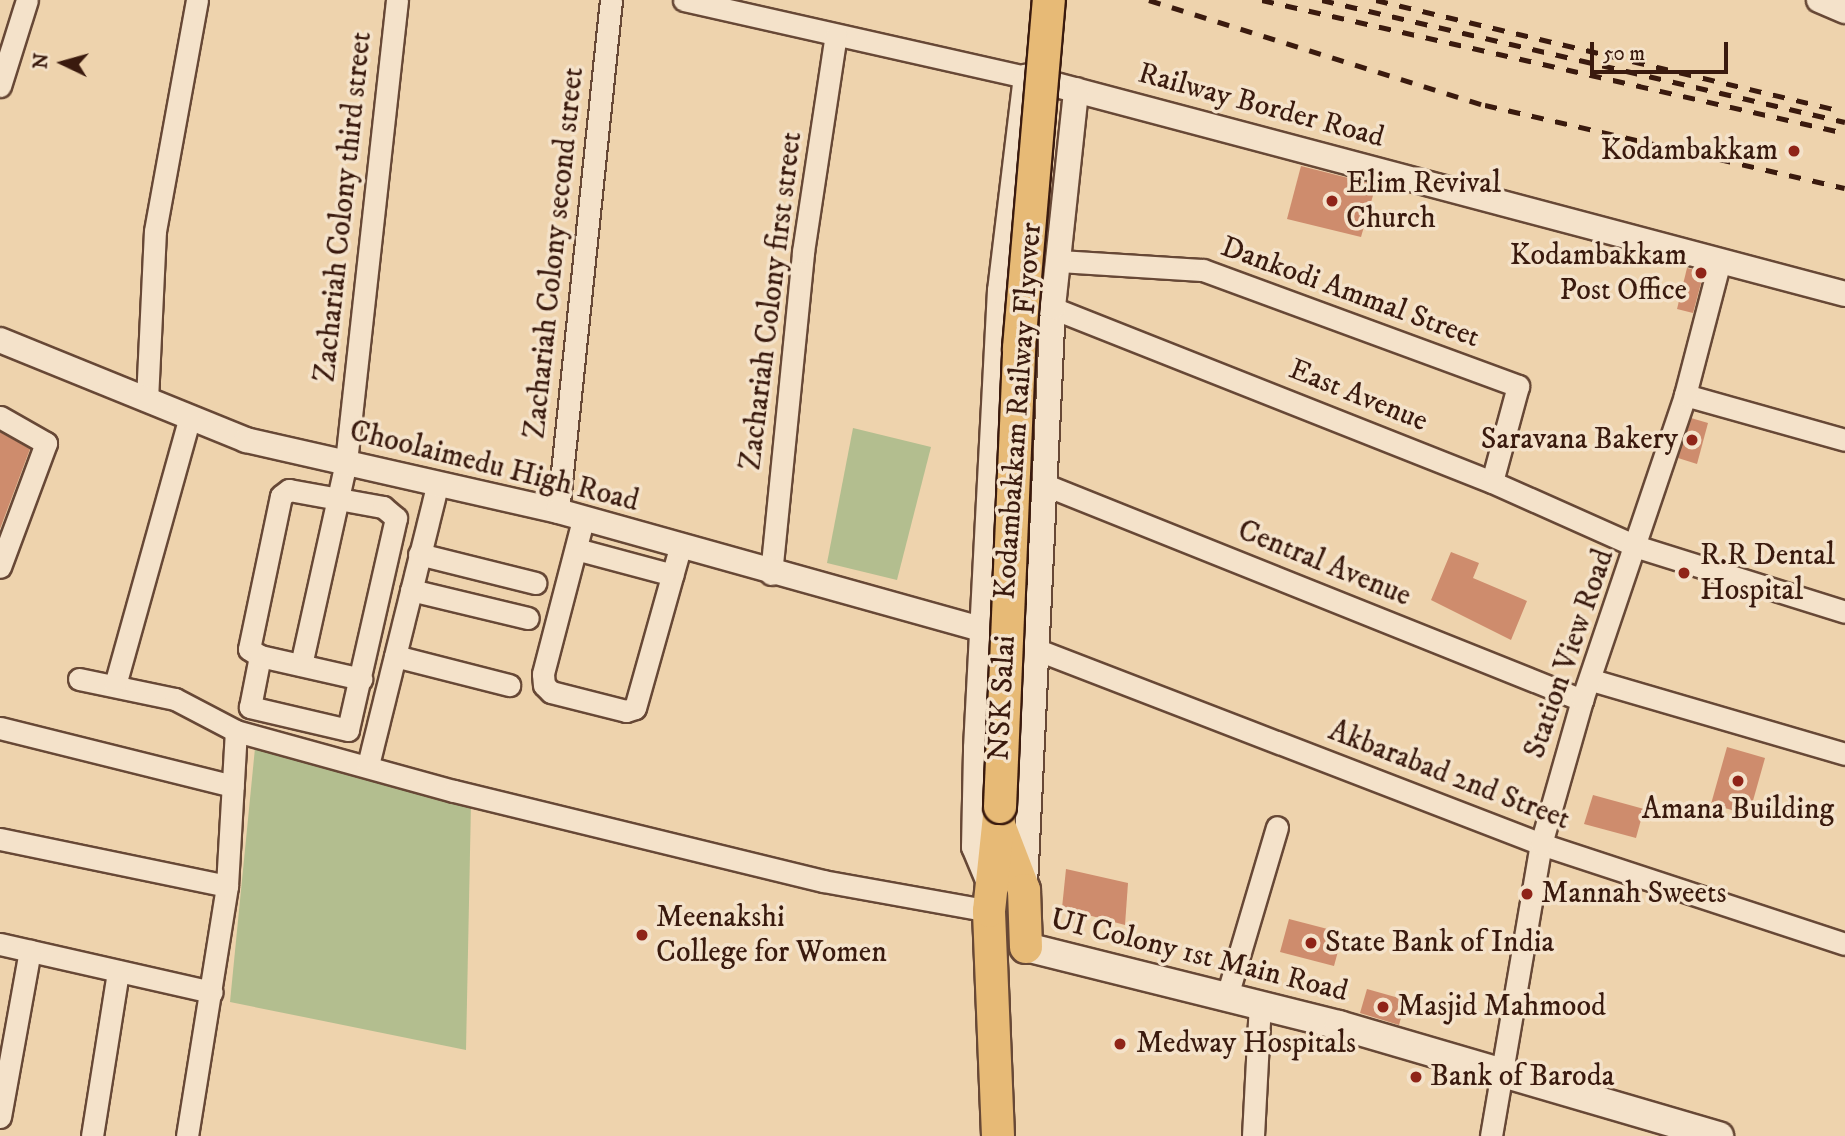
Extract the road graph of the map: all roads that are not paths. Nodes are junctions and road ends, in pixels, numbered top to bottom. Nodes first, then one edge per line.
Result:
1 (27, 0) edge
2 (197, 0) edge
3 (397, 0) edge
4 (611, 0) edge
5 (684, 0) edge
6 (1049, 0) edge
7 (836, 35) junction
8 (1026, 77) junction
9 (0, 86) edge
10 (1076, 90) junction
11 (1058, 261) junction
12 (1720, 261) junction
13 (1000, 291) junction
14 (1845, 294) edge
15 (1053, 307) junction
16 (1, 344) edge
17 (1685, 395) junction
18 (147, 400) junction
19 (0, 417) edge
20 (190, 417) junction
21 (1845, 440) edge
22 (346, 461) junction
23 (1492, 482) junction
24 (1043, 484) junction
25 (437, 487) junction
26 (338, 498) junction
27 (558, 512) junction
28 (583, 520) junction
29 (1638, 547) junction
30 (680, 548) junction
31 (576, 549) junction
32 (419, 554) junction
33 (0, 567) edge
34 (771, 574) junction
35 (673, 575) junction
36 (535, 583) dead end
37 (411, 590) junction
38 (1845, 612) edge
39 (528, 618) dead end
40 (981, 629) junction
41 (1038, 650) junction
42 (260, 656) junction
43 (395, 656) junction
44 (301, 665) junction
45 (79, 679) dead end
46 (361, 679) junction
47 (1592, 680) junction
48 (115, 685) junction
49 (509, 685) dead end
50 (1582, 700) junction
51 (294, 720) junction
52 (0, 728) edge
53 (236, 731) junction
54 (288, 745) junction
55 (1845, 754) edge
56 (368, 765) junction
57 (233, 786) junction
58 (999, 815) junction
59 (1277, 828) dead end
60 (0, 839) edge
61 (1541, 844) junction
62 (227, 886) junction
63 (1024, 890) junction
64 (989, 898) junction
65 (0, 944) edge
66 (1845, 944) edge
67 (1026, 947) joint
68 (30, 951) junction
69 (118, 971) junction
70 (212, 992) junction
71 (1227, 996) junction
72 (1260, 1004) junction
73 (1503, 1073) junction
74 (0, 1117) edge
75 (92, 1136) edge
76 (187, 1136) edge
77 (998, 1136) edge
78 (1253, 1136) edge
79 (1490, 1136) edge
80 (1719, 1136) edge

1 - 9 street
2 - 18 street
3 - 22 street, Zachariah Colony third street
4 - 27 street, Zachariah Colony second street
5 - 7 street
6 - 58 main road, Kodambakkam Railway Flyover, bridge
7 - 8 street
7 - 34 street, Zachariah Colony first street
8 - 10 street, Railway Border Road
8 - 13 street
10 - 11 street, NSK Salai
10 - 12 street, Railway Border Road
11 - 15 street, NSK Salai
11 - 23 street, Dankodi Ammal Street
12 - 14 street, Railway Border Road
12 - 17 street, Station View Road
13 - 15 street, East Avenue
13 - 40 street
15 - 23 street, East Avenue
15 - 24 street, NSK Salai
16 - 18 street, Choolaimedu High Road
17 - 21 street
17 - 29 street, Station View Road
18 - 20 street, Choolaimedu High Road
19 - 33 street
20 - 22 street, Choolaimedu High Road
20 - 48 street
22 - 25 street, Choolaimedu High Road
22 - 26 street, Zachariah Colony third street
23 - 29 street, East Avenue
24 - 41 street, NSK Salai
24 - 50 street, Central Avenue
25 - 27 street, Choolaimedu High Road
25 - 32 street
26 - 42 street
26 - 44 street, Zachariah Colony third street
26 - 46 street
27 - 28 street, Choolaimedu High Road
28 - 30 street, Choolaimedu High Road
28 - 31 street
29 - 38 street, East Avenue
29 - 47 street, Station View Road
30 - 34 street, Choolaimedu High Road
30 - 35 street
31 - 35 street
31 - 35 street
32 - 36 street
32 - 37 street
34 - 40 street, Choolaimedu High Road
37 - 39 street
37 - 43 street
40 - 64 street
41 - 61 street, Akbarabad 2nd Street
41 - 63 street, NSK Salai
42 - 44 street
42 - 51 street
43 - 49 street
43 - 56 street
44 - 46 street
45 - 48 street
46 - 51 street
47 - 50 street, Station View Road
47 - 55 street
48 - 53 street
50 - 61 street, Station View Road
51 - 54 street
52 - 57 street
53 - 54 street
53 - 57 street
54 - 56 street
56 - 64 street
57 - 62 street
58 - 63 main road, Kodambakkam Railway Flyover
58 - 64 main road, Kodambakkam Railway Flyover
59 - 71 street
60 - 62 street
61 - 66 street, Akbarabad 2nd Street
61 - 73 street, Station View Road
62 - 70 street
63 - 67 main road, Kodambakkam Railway Flyover
64 - 77 main road, Kodambakkam Railway Flyover
65 - 68 street
67 - 71 main road, UI Colony 1st Main Road
68 - 69 street
68 - 74 street
69 - 70 street
69 - 75 street
70 - 76 street
71 - 72 main road, UI Colony 1st Main Road
72 - 73 main road, UI Colony 1st Main Road
72 - 78 street
73 - 79 street, Station View Road
73 - 80 main road, UI Colony 1st Main Road

